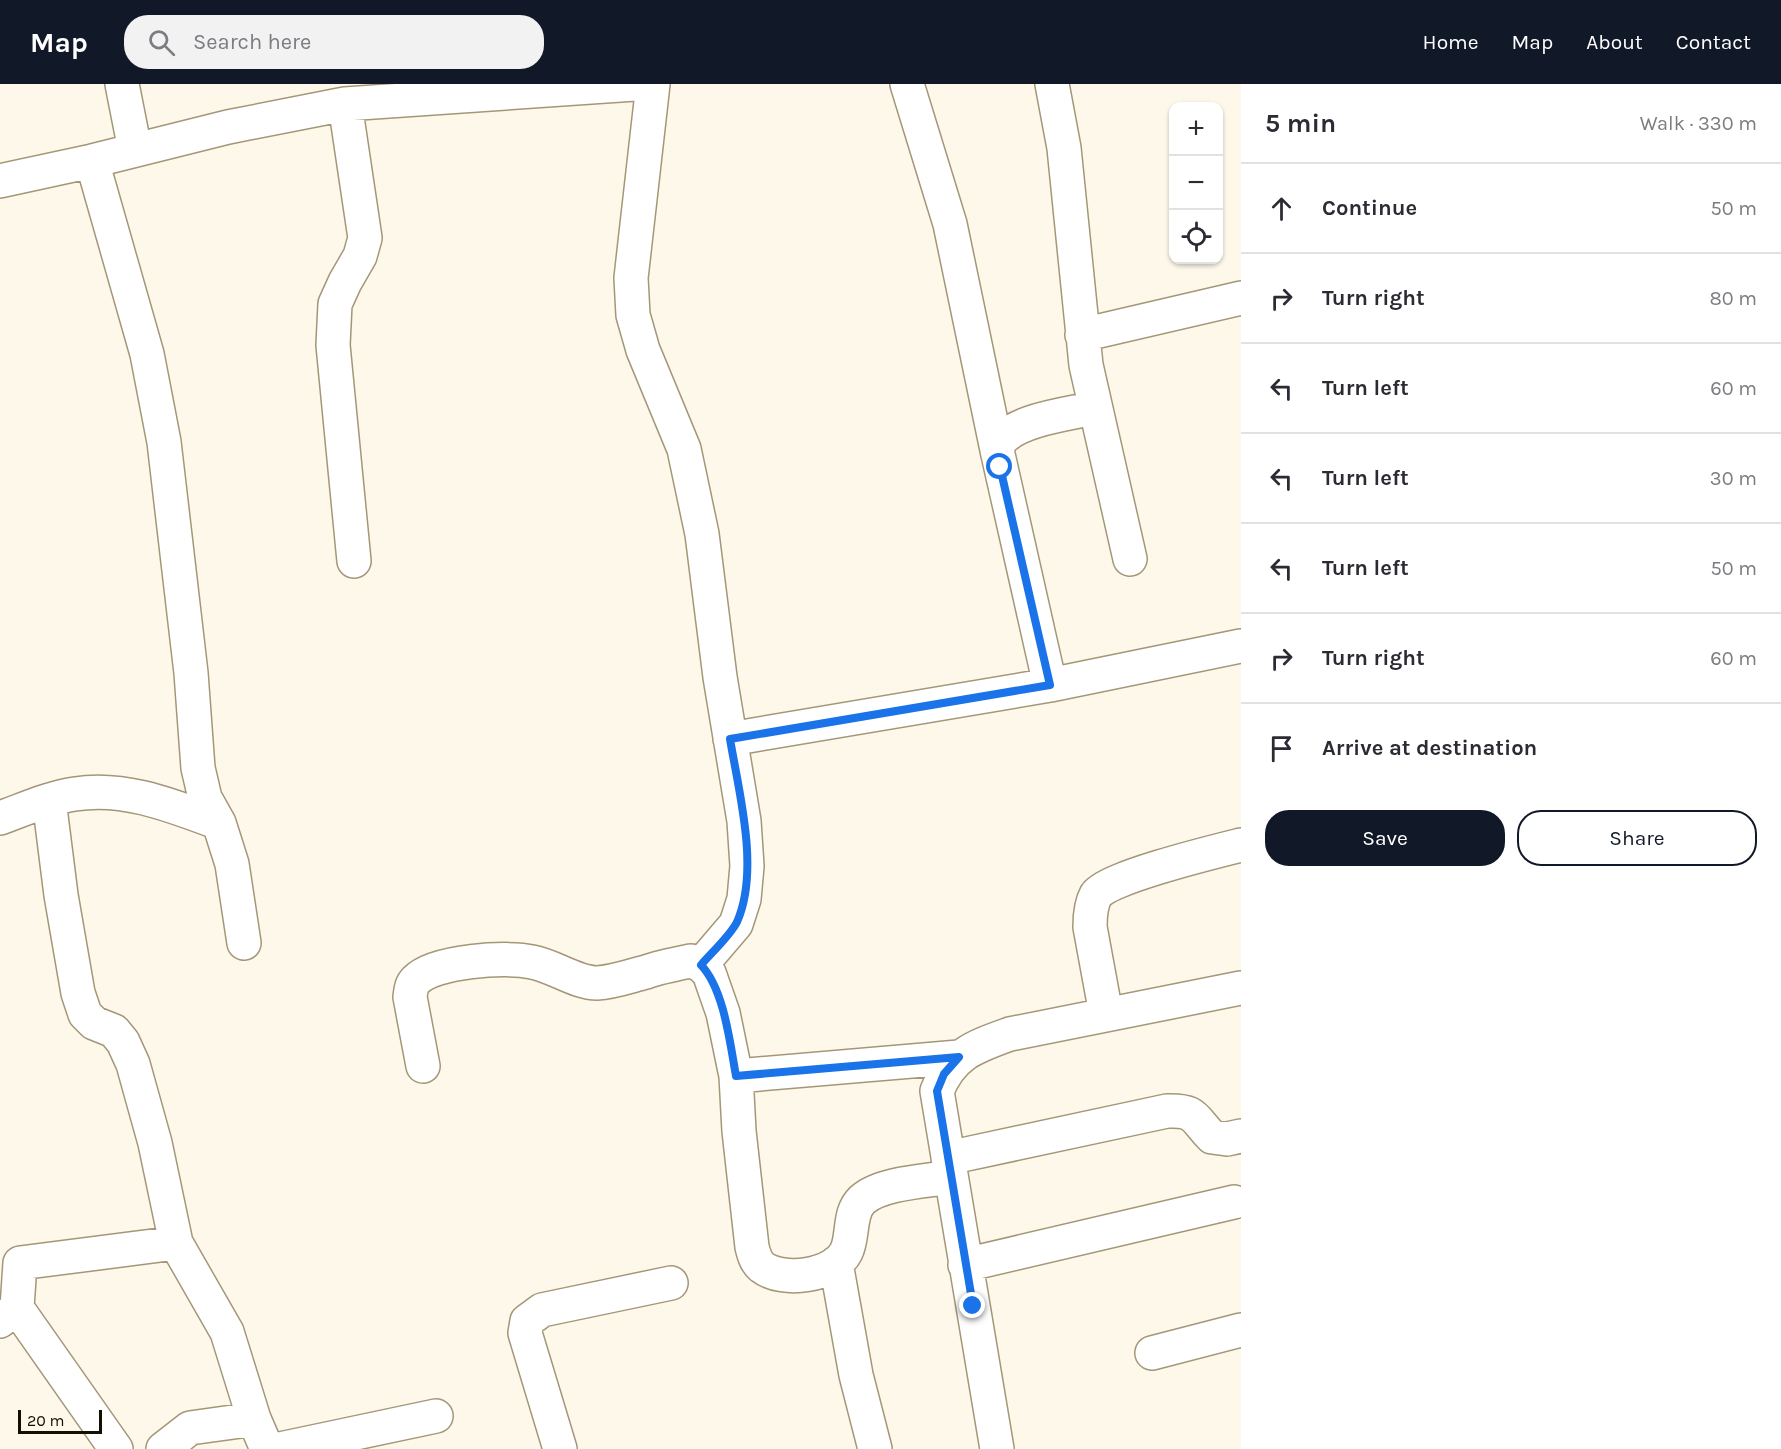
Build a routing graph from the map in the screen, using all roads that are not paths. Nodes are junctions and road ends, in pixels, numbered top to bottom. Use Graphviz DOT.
graph roads {
  1 [pos="122,84"];
  2 [pos="635,84"];
  3 [pos="653,84"];
  4 [pos="907,84"];
  5 [pos="1052,84"];
  6 [pos="345,104"];
  7 [pos="135,150"];
  8 [pos="92,161"];
  9 [pos="0,181"];
  10 [pos="1241,298"];
  11 [pos="1082,334"];
  12 [pos="1094,408"];
  13 [pos="997,450"];
  14 [pos="1130,559"];
  15 [pos="354,561"];
  16 [pos="1240,647"];
  17 [pos="1050,685"];
  18 [pos="730,739"];
  19 [pos="49,800"];
  20 [pos="0,818"];
  21 [pos="219,823"];
  22 [pos="1241,845"];
  23 [pos="244,943"];
  24 [pos="701,965"];
  25 [pos="1241,988"];
  26 [pos="1106,1014"];
  27 [pos="959,1057"];
  28 [pos="423,1066"];
  29 [pos="736,1076"];
  30 [pos="1241,1136"];
  31 [pos="949,1168"];
  32 [pos="1234,1202"];
  33 [pos="176,1243"];
  34 [pos="836,1263"];
  35 [pos="965,1265"];
  36 [pos="671,1283"];
  37 [pos="9,1314"];
  38 [pos="1241,1330"];
  39 [pos="1152,1353"];
  40 [pos="436,1416"];
  41 [pos="254,1419"];
  42 [pos="116,1449"];
  43 [pos="163,1449"];
  44 [pos="267,1449"];
  45 [pos="280,1449"];
  46 [pos="560,1449"];
  47 [pos="875,1449"];
  48 [pos="997,1449"];
  1 -- 7 [label="street"];
  2 -- 6 [label="street"];
  3 -- 18 [label="street"];
  4 -- 13 [label="street"];
  5 -- 11 [label="street"];
  6 -- 7 [label="street"];
  6 -- 15 [label="street"];
  7 -- 8 [label="street"];
  8 -- 9 [label="street"];
  8 -- 21 [label="street"];
  10 -- 11 [label="street"];
  11 -- 12 [label="street"];
  12 -- 13 [label="street"];
  12 -- 14 [label="street"];
  13 -- 17 [label="street"];
  16 -- 17 [label="street"];
  17 -- 18 [label="street"];
  18 -- 24 [label="street"];
  19 -- 20 [label="street"];
  19 -- 21 [label="street"];
  19 -- 33 [label="street"];
  21 -- 23 [label="street"];
  22 -- 26 [label="street"];
  24 -- 28 [label="street"];
  24 -- 29 [label="street"];
  25 -- 26 [label="street"];
  26 -- 27 [label="street"];
  27 -- 29 [label="street"];
  27 -- 31 [label="street"];
  29 -- 34 [label="street"];
  30 -- 31 [label="street"];
  31 -- 34 [label="street"];
  31 -- 35 [label="street"];
  32 -- 35 [label="street"];
  33 -- 37 [label="street"];
  33 -- 41 [label="street"];
  34 -- 47 [label="street"];
  35 -- 48 [label="street"];
  36 -- 46 [label="street"];
  37 -- 42 [label="street"];
  38 -- 39 [label="street"];
  40 -- 45 [label="street"];
  41 -- 43 [label="street"];
  41 -- 44 [label="street"];
}
